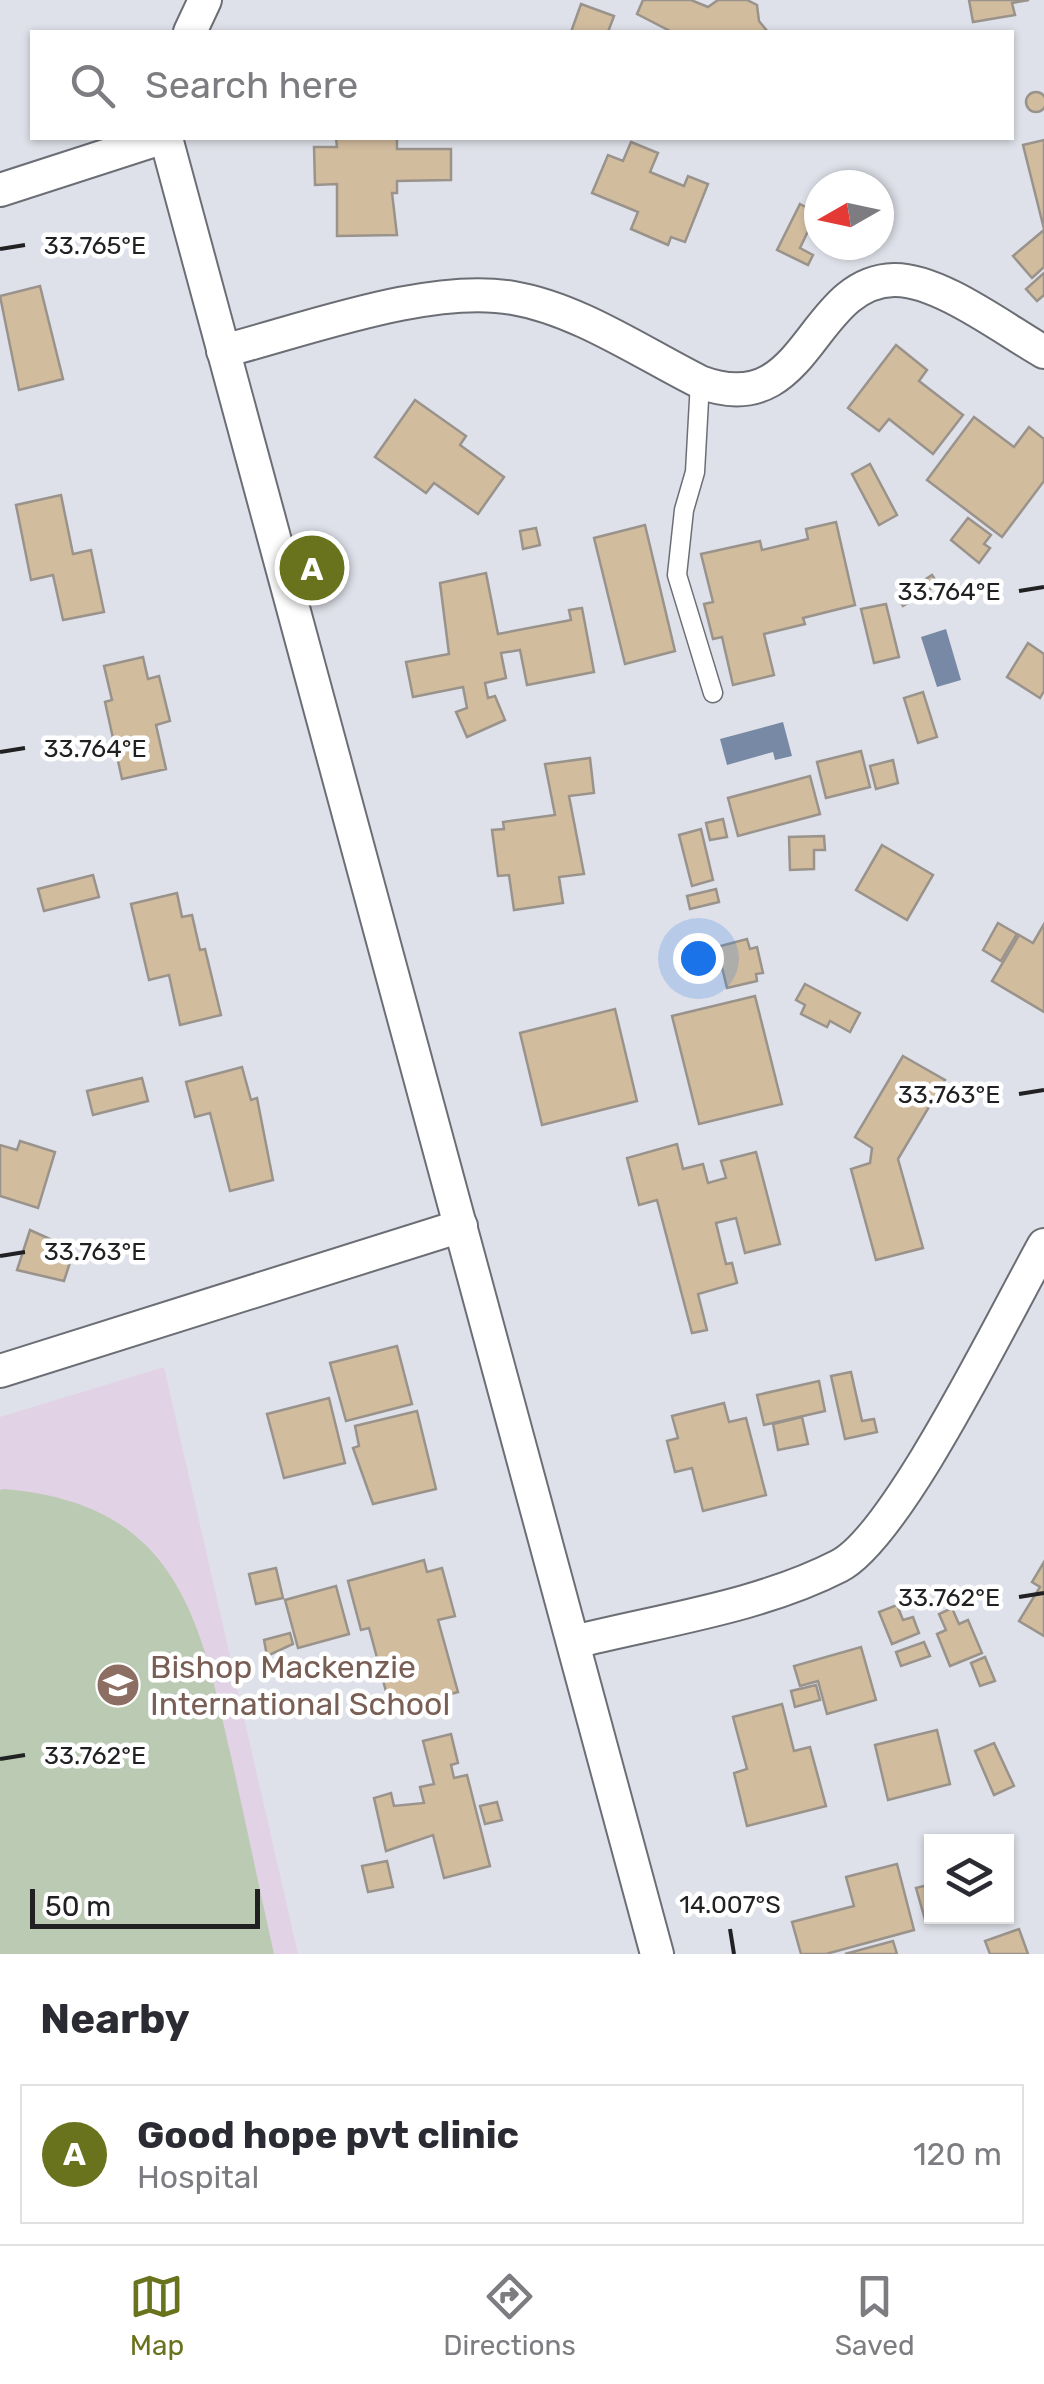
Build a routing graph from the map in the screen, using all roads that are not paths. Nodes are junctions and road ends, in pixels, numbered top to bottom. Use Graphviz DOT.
graph roads {
  1 [pos="205,0"];
  2 [pos="191,30"];
  3 [pos="158,140"];
  4 [pos="165,140"];
  5 [pos="0,190"];
  6 [pos="222,351"];
  7 [pos="1044,352"];
  8 [pos="700,382"];
  9 [pos="712,693"];
  10 [pos="461,1226"];
  11 [pos="1044,1245"];
  12 [pos="0,1370"];
  13 [pos="574,1642"];
  14 [pos="657,1954"];
  1 -- 2 [label="street"];
  3 -- 5 [label="street"];
  4 -- 6 [label="street"];
  6 -- 8 [label="street"];
  6 -- 10 [label="street"];
  7 -- 8 [label="street"];
  8 -- 9 [label="lane"];
  10 -- 12 [label="street"];
  10 -- 13 [label="street"];
  11 -- 13 [label="street"];
  13 -- 14 [label="street"];
}
